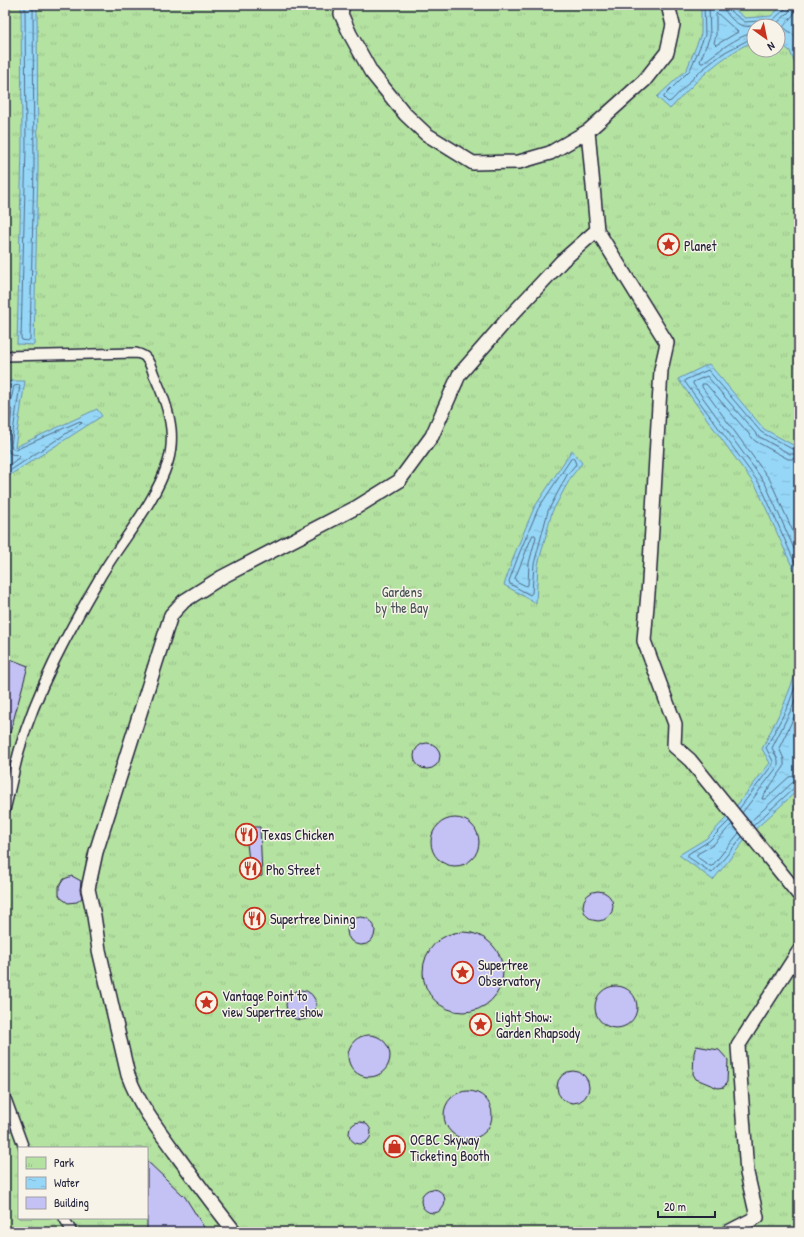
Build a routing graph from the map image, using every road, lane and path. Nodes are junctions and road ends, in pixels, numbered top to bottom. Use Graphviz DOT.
graph roads {
  1 [pos="342,5"];
  2 [pos="668,5"];
  3 [pos="588,130"];
  4 [pos="597,230"];
  5 [pos="5,356"];
  6 [pos="5,810"];
  7 [pos="799,895"];
  8 [pos="799,951"];
  9 [pos="5,1096"];
  10 [pos="24,1147"];
  11 [pos="65,1219"];
  12 [pos="72,1232"];
  13 [pos="235,1232"];
  14 [pos="728,1232"];
  1 -- 3 [label="street"];
  2 -- 3 [label="street"];
  3 -- 4 [label="street"];
  4 -- 7 [label="street"];
  4 -- 13 [label="street"];
  5 -- 6 [label="lane"];
  8 -- 14 [label="street"];
  9 -- 10 [label="lane"];
  11 -- 12 [label="lane"];
}
